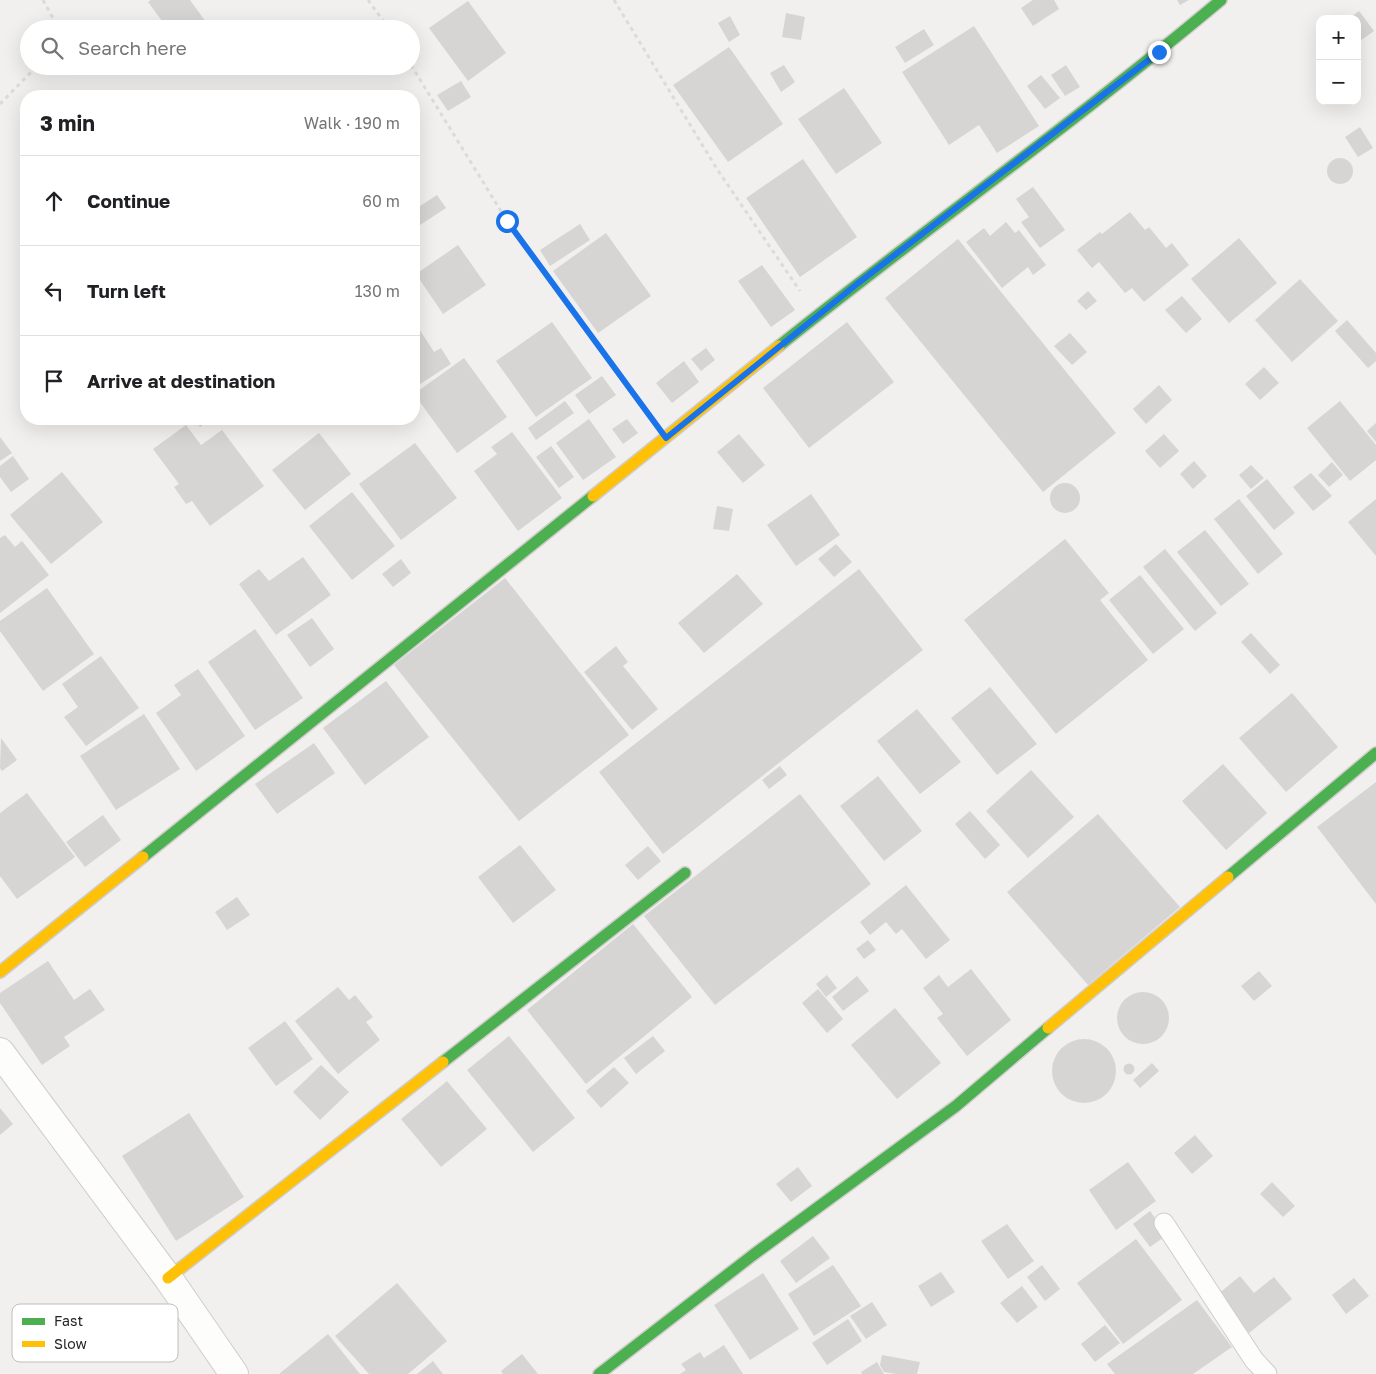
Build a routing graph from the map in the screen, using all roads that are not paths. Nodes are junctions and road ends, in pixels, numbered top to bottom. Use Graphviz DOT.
graph roads {
  1 [pos="1221,0"];
  2 [pos="1376,753"];
  3 [pos="685,873"];
  4 [pos="0,972"];
  5 [pos="0,1052"];
  6 [pos="1164,1223"];
  7 [pos="168,1278"];
  8 [pos="234,1374"];
  9 [pos="599,1374"];
  10 [pos="1267,1374"];
  1 -- 4 [label="street"];
  2 -- 9 [label="street"];
  3 -- 7 [label="street"];
  5 -- 7 [label="street"];
  6 -- 10 [label="lane"];
  7 -- 8 [label="street"];
}
